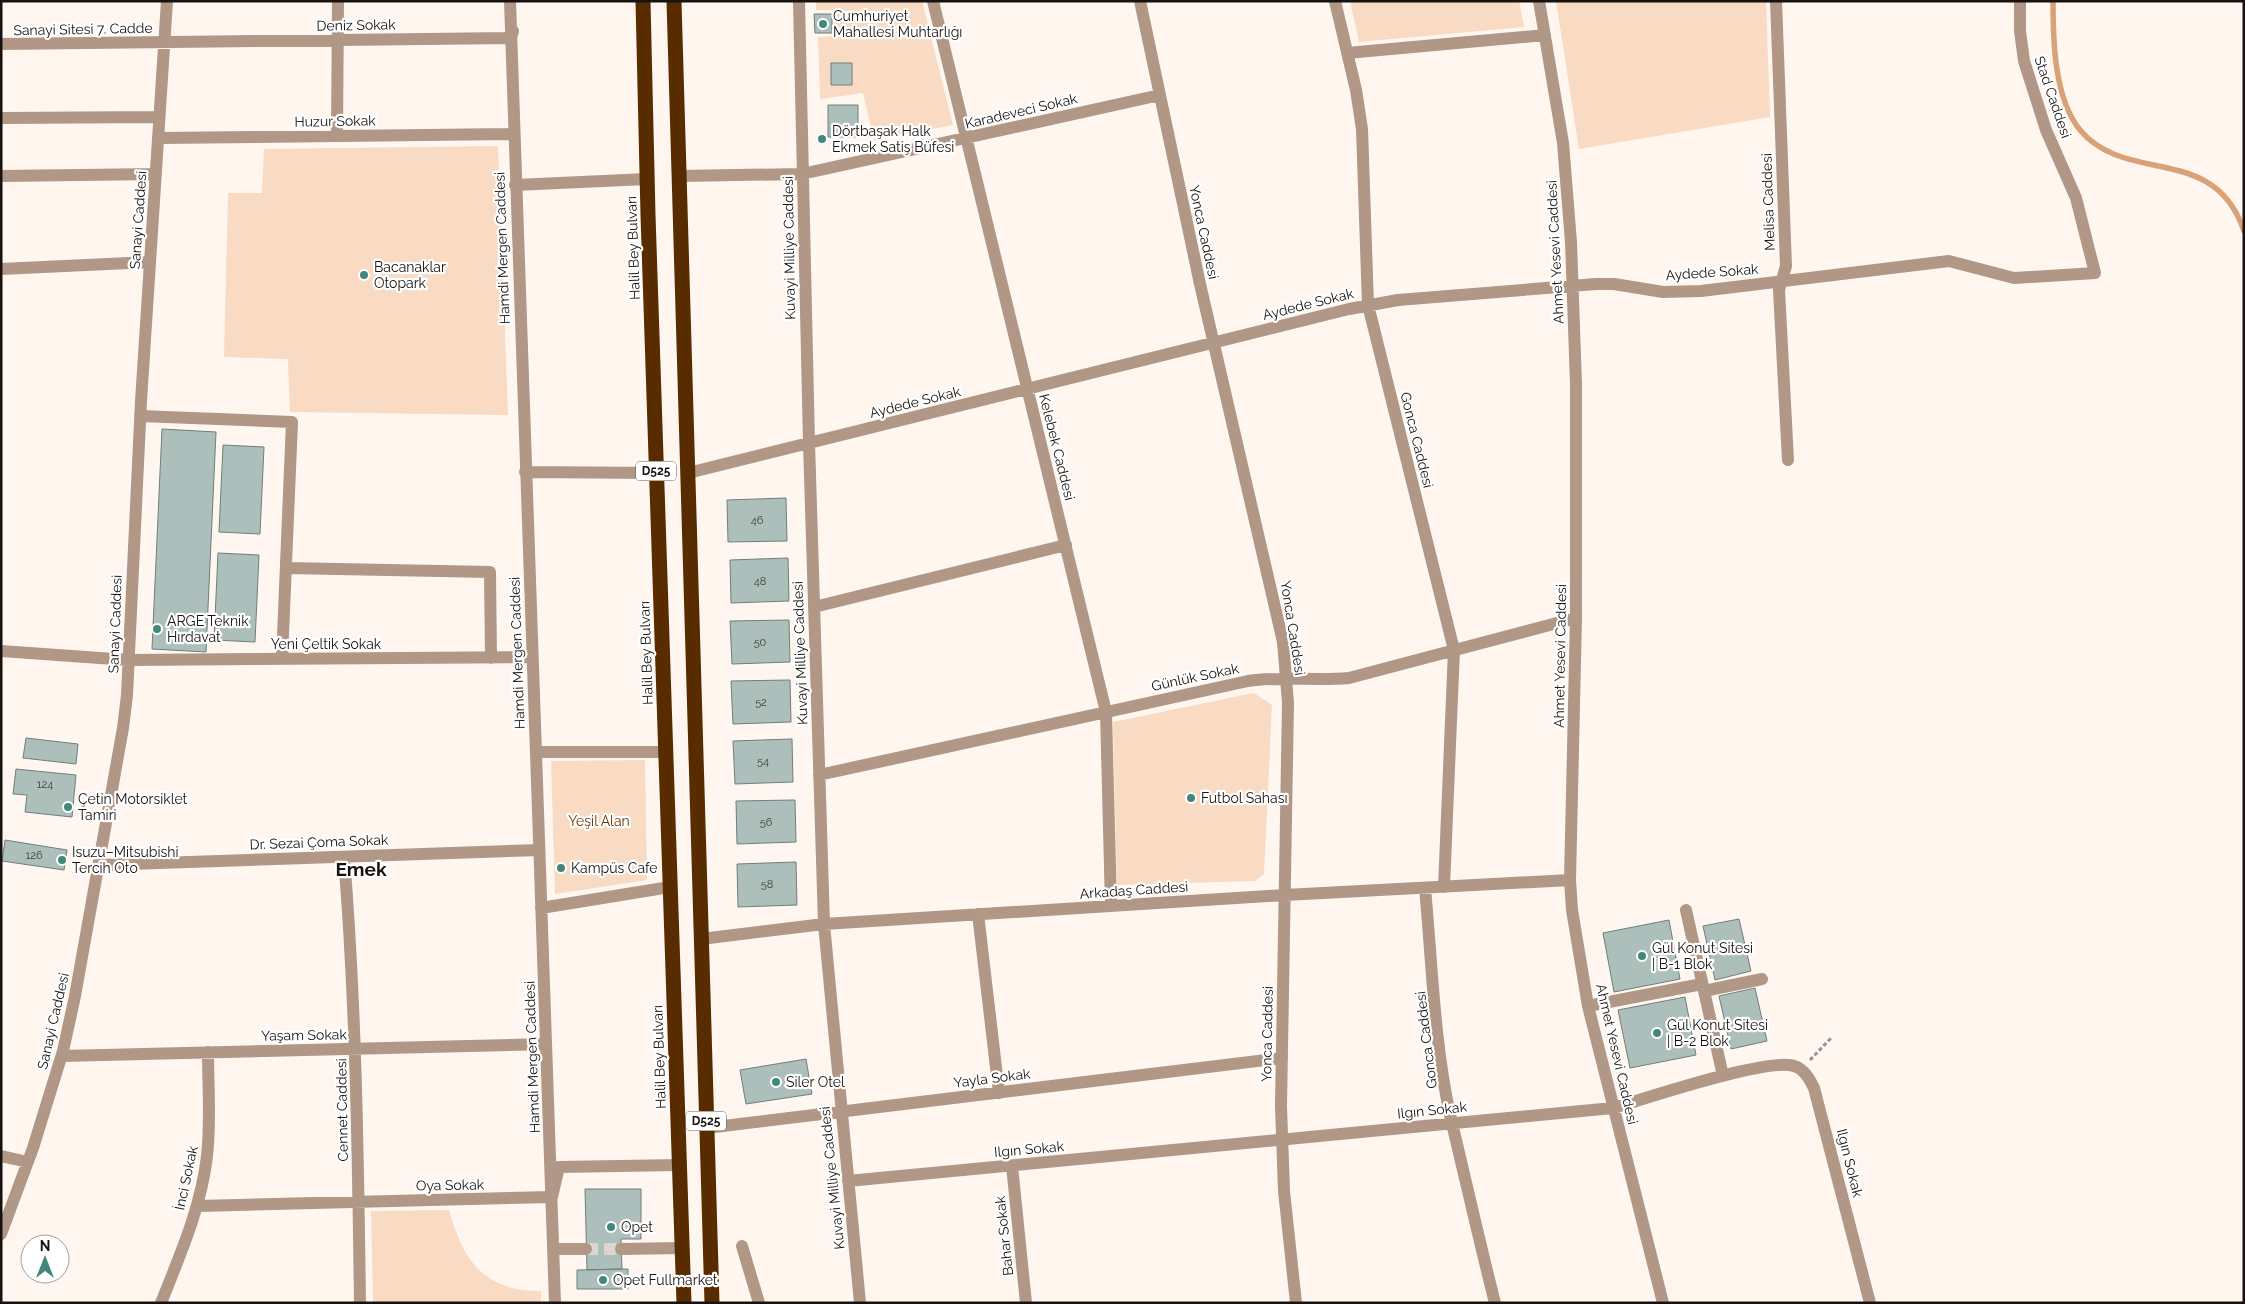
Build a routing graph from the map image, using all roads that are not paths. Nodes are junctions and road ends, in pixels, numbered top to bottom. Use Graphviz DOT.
graph roads {
  1 [pos="167,1"];
  2 [pos="338,1"];
  3 [pos="510,1"];
  4 [pos="518,1"];
  5 [pos="643,1"];
  6 [pos="674,1"];
  7 [pos="798,1"];
  8 [pos="934,1"];
  9 [pos="1140,1"];
  10 [pos="1335,1"];
  11 [pos="1539,1"];
  12 [pos="1776,1"];
  13 [pos="2020,1"];
  14 [pos="1545,35"];
  15 [pos="511,38"];
  16 [pos="338,40"];
  17 [pos="164,43"];
  18 [pos="1,44"];
  19 [pos="1347,53"];
  20 [pos="1160,94"];
  21 [pos="160,117"];
  22 [pos="1,118"];
  23 [pos="513,134"];
  24 [pos="337,136"];
  25 [pos="158,138"];
  26 [pos="967,139"];
  27 [pos="156,174"];
  28 [pos="802,174"];
  29 [pos="1,176"];
  30 [pos="680,176"];
  31 [pos="647,178"];
  32 [pos="515,184"];
  33 [pos="1949,261"];
  34 [pos="150,262"];
  35 [pos="1,269"];
  36 [pos="1781,281"];
  37 [pos="1572,285"];
  38 [pos="1368,305"];
  39 [pos="1214,343"];
  40 [pos="1028,389"];
  41 [pos="140,416"];
  42 [pos="809,443"];
  43 [pos="1788,460"];
  44 [pos="525,472"];
  45 [pos="688,473"];
  46 [pos="656,474"];
  47 [pos="1066,545"];
  48 [pos="286,568"];
  49 [pos="814,607"];
  50 [pos="1576,618"];
  51 [pos="1454,650"];
  52 [pos="1,651"];
  53 [pos="532,657"];
  54 [pos="491,658"];
  55 [pos="282,659"];
  56 [pos="128,660"];
  57 [pos="1287,677"];
  58 [pos="1106,712"];
  59 [pos="536,752"];
  60 [pos="665,752"];
  61 [pos="819,775"];
  62 [pos="540,850"];
  63 [pos="344,856"];
  64 [pos="99,865"];
  65 [pos="1570,880"];
  66 [pos="670,887"];
  67 [pos="1444,887"];
  68 [pos="1425,888"];
  69 [pos="1285,895"];
  70 [pos="1111,906"];
  71 [pos="542,908"];
  72 [pos="1686,910"];
  73 [pos="978,914"];
  74 [pos="824,924"];
  75 [pos="701,939"];
  76 [pos="1762,979"];
  77 [pos="1703,987"];
  78 [pos="1588,1006"];
  79 [pos="546,1044"];
  80 [pos="356,1049"];
  81 [pos="208,1052"];
  82 [pos="62,1056"];
  83 [pos="1282,1058"];
  84 [pos="1723,1076"];
  85 [pos="999,1093"];
  86 [pos="1613,1108"];
  87 [pos="841,1112"];
  88 [pos="1454,1123"];
  89 [pos="707,1128"];
  90 [pos="1282,1140"];
  91 [pos="1,1156"];
  92 [pos="28,1162"];
  93 [pos="679,1165"];
  94 [pos="1012,1166"];
  95 [pos="848,1181"];
  96 [pos="552,1197"];
  97 [pos="359,1202"];
  98 [pos="198,1206"];
  99 [pos="1,1234"];
  100 [pos="742,1246"];
  101 [pos="682,1248"];
  102 [pos="554,1249"];
  103 [pos="586,1249"];
  104 [pos="621,1249"];
  105 [pos="161,1303"];
  106 [pos="360,1303"];
  107 [pos="555,1303"];
  108 [pos="684,1303"];
  109 [pos="712,1303"];
  110 [pos="759,1303"];
  111 [pos="860,1303"];
  112 [pos="1026,1303"];
  113 [pos="1296,1303"];
  114 [pos="1495,1303"];
  115 [pos="1663,1303"];
  116 [pos="1870,1303"];
  1 -- 17 [label="street, Sanayi Caddesi"];
  2 -- 16 [label="street"];
  3 -- 15 [label="street, Hamdi Mergen Caddesi"];
  4 -- 15 [label="street"];
  5 -- 31 [label="highway, Halil Bey Bulvarı / D525"];
  6 -- 30 [label="highway, D525"];
  7 -- 28 [label="street, Kuvayi Milliye Caddesi"];
  8 -- 26 [label="street, Kelebek Caddesi"];
  9 -- 20 [label="street, Yonca Caddesi"];
  10 -- 19 [label="street, Gonca Caddesi"];
  11 -- 14 [label="street, Ahmet Yesevi Caddesi"];
  12 -- 36 [label="street, Melisa Caddesi"];
  13 -- 33 [label="street, Stad Caddesi"];
  14 -- 19 [label="street"];
  14 -- 37 [label="street, Ahmet Yesevi Caddesi"];
  15 -- 16 [label="street, Deniz Sokak"];
  15 -- 23 [label="street, Hamdi Mergen Caddesi"];
  16 -- 17 [label="street, Deniz Sokak"];
  16 -- 24 [label="street"];
  17 -- 18 [label="street, Sanayi Sitesi 7. Cadde"];
  17 -- 21 [label="street, Sanayi Caddesi"];
  19 -- 38 [label="street, Gonca Caddesi"];
  20 -- 26 [label="street, Karadeveci Sokak"];
  20 -- 39 [label="street, Yonca Caddesi"];
  21 -- 22 [label="street"];
  21 -- 25 [label="street, Sanayi Caddesi"];
  23 -- 24 [label="street, Huzur Sokak"];
  23 -- 32 [label="street, Hamdi Mergen Caddesi"];
  24 -- 25 [label="street, Huzur Sokak"];
  25 -- 27 [label="street, Sanayi Caddesi"];
  26 -- 28 [label="street, Karadeveci Sokak"];
  26 -- 40 [label="street, Kelebek Caddesi"];
  27 -- 29 [label="street"];
  27 -- 34 [label="street, Sanayi Caddesi"];
  28 -- 30 [label="street, Karadeveci Sokak"];
  28 -- 42 [label="street, Kuvayi Milliye Caddesi"];
  30 -- 45 [label="highway, D525"];
  31 -- 32 [label="street"];
  31 -- 46 [label="highway, Halil Bey Bulvarı / D525"];
  32 -- 44 [label="street, Hamdi Mergen Caddesi"];
  33 -- 36 [label="street, Aydede Sokak"];
  34 -- 35 [label="street"];
  34 -- 41 [label="street, Sanayi Caddesi"];
  36 -- 37 [label="street, Aydede Sokak"];
  36 -- 43 [label="street, Melisa Caddesi"];
  37 -- 38 [label="street, Aydede Sokak"];
  37 -- 50 [label="street, Ahmet Yesevi Caddesi"];
  38 -- 39 [label="street, Aydede Sokak"];
  38 -- 51 [label="street, Gonca Caddesi"];
  39 -- 40 [label="street, Aydede Sokak"];
  39 -- 57 [label="street, Yonca Caddesi"];
  40 -- 42 [label="street, Aydede Sokak"];
  40 -- 47 [label="street, Kelebek Caddesi"];
  41 -- 48 [label="street"];
  41 -- 56 [label="street, Sanayi Caddesi"];
  42 -- 45 [label="street, Aydede Sokak"];
  42 -- 49 [label="street, Kuvayi Milliye Caddesi"];
  44 -- 46 [label="street"];
  44 -- 53 [label="street, Hamdi Mergen Caddesi"];
  45 -- 75 [label="highway, D525"];
  46 -- 60 [label="highway, Halil Bey Bulvarı / D525"];
  47 -- 49 [label="street"];
  47 -- 58 [label="street, Kelebek Caddesi"];
  48 -- 54 [label="street"];
  48 -- 55 [label="street"];
  49 -- 61 [label="street, Kuvayi Milliye Caddesi"];
  50 -- 51 [label="street, Günlük Sokak"];
  50 -- 65 [label="street, Ahmet Yesevi Caddesi"];
  51 -- 57 [label="street, Günlük Sokak"];
  51 -- 67 [label="street, Gonca Caddesi"];
  52 -- 56 [label="street, Yeni Çeltik Sokak"];
  53 -- 54 [label="street, Yeni Çeltik Sokak"];
  53 -- 59 [label="street, Hamdi Mergen Caddesi"];
  54 -- 55 [label="street, Yeni Çeltik Sokak"];
  55 -- 56 [label="street, Yeni Çeltik Sokak"];
  56 -- 64 [label="street, Sanayi Caddesi"];
  57 -- 58 [label="street, Günlük Sokak"];
  57 -- 69 [label="street, Yonca Caddesi"];
  58 -- 61 [label="street, Günlük Sokak"];
  58 -- 70 [label="street, Kelebek Caddesi"];
  59 -- 60 [label="street"];
  59 -- 62 [label="street, Hamdi Mergen Caddesi"];
  60 -- 66 [label="highway, Halil Bey Bulvarı / D525"];
  61 -- 74 [label="street, Kuvayi Milliye Caddesi"];
  62 -- 63 [label="street, Dr. Sezai Çoma Sokak"];
  62 -- 71 [label="street, Hamdi Mergen Caddesi"];
  63 -- 64 [label="street, Dr. Sezai Çoma Sokak"];
  63 -- 80 [label="street, Cennet Caddesi"];
  64 -- 82 [label="street, Sanayi Caddesi"];
  65 -- 67 [label="street, Arkadaş Caddesi"];
  65 -- 78 [label="street, Ahmet Yesevi Caddesi"];
  66 -- 71 [label="street"];
  66 -- 93 [label="highway, Halil Bey Bulvarı / D525"];
  67 -- 68 [label="street, Arkadaş Caddesi"];
  68 -- 69 [label="street, Arkadaş Caddesi"];
  68 -- 88 [label="street, Gonca Caddesi"];
  69 -- 70 [label="street, Arkadaş Caddesi"];
  69 -- 83 [label="street, Yonca Caddesi"];
  70 -- 73 [label="street, Arkadaş Caddesi"];
  71 -- 79 [label="street, Hamdi Mergen Caddesi"];
  72 -- 77 [label="street"];
  73 -- 74 [label="street, Arkadaş Caddesi"];
  73 -- 85 [label="street"];
  74 -- 75 [label="street, Arkadaş Caddesi"];
  74 -- 87 [label="street, Kuvayi Milliye Caddesi"];
  75 -- 89 [label="highway, D525"];
  76 -- 77 [label="street"];
  77 -- 78 [label="street"];
  77 -- 84 [label="street"];
  78 -- 86 [label="street, Ahmet Yesevi Caddesi"];
  79 -- 80 [label="street, Yaşam Sokak"];
  79 -- 96 [label="street, Hamdi Mergen Caddesi"];
  80 -- 81 [label="street, Yaşam Sokak"];
  80 -- 97 [label="street, Cennet Caddesi"];
  81 -- 82 [label="street, Yaşam Sokak"];
  81 -- 98 [label="street, İnci Sokak"];
  82 -- 92 [label="street, Sanayi Caddesi"];
  83 -- 85 [label="street, Yayla Sokak"];
  83 -- 90 [label="street, Yonca Caddesi"];
  84 -- 86 [label="street, Ilgın Sokak"];
  84 -- 116 [label="street, Ilgın Sokak"];
  85 -- 87 [label="street, Yayla Sokak"];
  86 -- 88 [label="street, Ilgın Sokak"];
  86 -- 115 [label="street, Ahmet Yesevi Caddesi"];
  87 -- 89 [label="street, Yayla Sokak"];
  87 -- 95 [label="street, Kuvayi Milliye Caddesi"];
  88 -- 90 [label="street, Ilgın Sokak"];
  88 -- 114 [label="street, Gonca Caddesi"];
  89 -- 109 [label="highway, D525"];
  90 -- 94 [label="street, Ilgın Sokak"];
  90 -- 113 [label="street, Yonca Caddesi"];
  91 -- 92 [label="street"];
  92 -- 99 [label="street, Sanayi Caddesi"];
  93 -- 96 [label="street"];
  93 -- 101 [label="highway, Halil Bey Bulvarı / D525"];
  94 -- 95 [label="street, Ilgın Sokak"];
  94 -- 112 [label="street, Bahar Sokak"];
  95 -- 111 [label="street, Kuvayi Milliye Caddesi"];
  96 -- 97 [label="street, Oya Sokak"];
  96 -- 102 [label="street, Hamdi Mergen Caddesi"];
  97 -- 98 [label="street, Oya Sokak"];
  97 -- 106 [label="street, Cennet Caddesi"];
  98 -- 105 [label="street, İnci Sokak"];
  100 -- 110 [label="street"];
  101 -- 104 [label="street"];
  101 -- 108 [label="highway, Halil Bey Bulvarı / D525"];
  102 -- 103 [label="street"];
  102 -- 107 [label="street, Hamdi Mergen Caddesi"];
}
